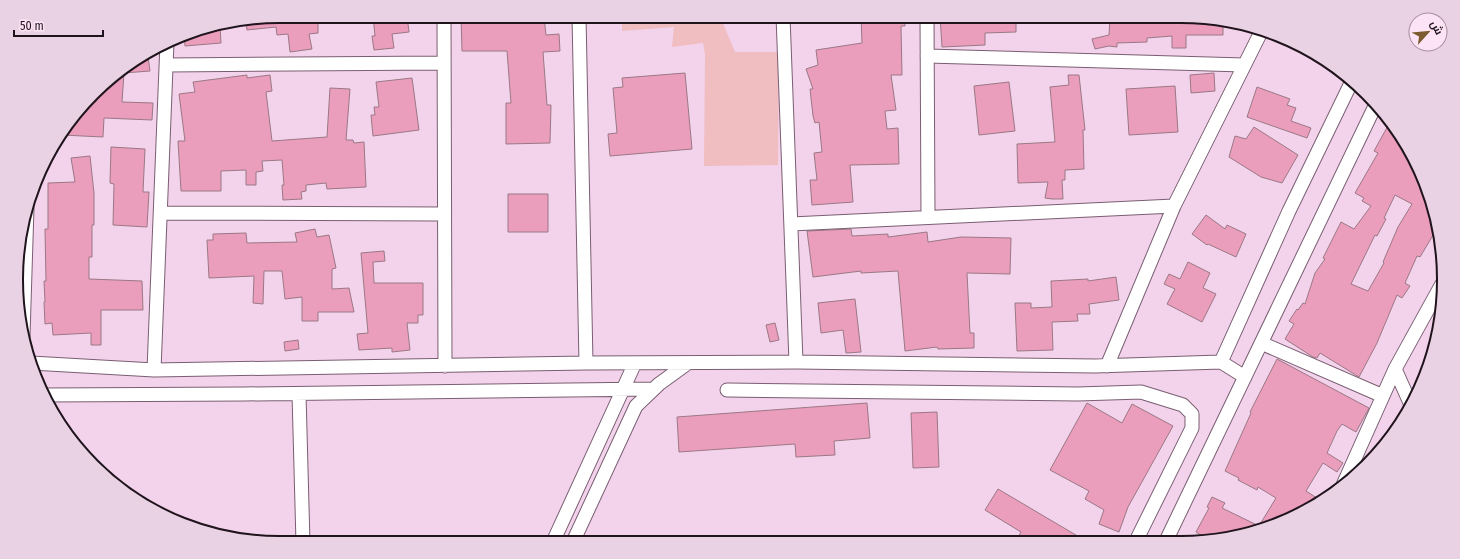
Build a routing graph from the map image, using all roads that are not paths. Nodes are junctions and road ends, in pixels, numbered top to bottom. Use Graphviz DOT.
graph roads {
  1 [pos="444,23"];
  2 [pos="579,23"];
  3 [pos="783,23"];
  4 [pos="927,23"];
  5 [pos="1259,36"];
  6 [pos="168,48"];
  7 [pos="928,56"];
  8 [pos="444,62"];
  9 [pos="167,65"];
  10 [pos="1244,65"];
  11 [pos="1349,86"];
  12 [pos="1373,110"];
  13 [pos="1174,206"];
  14 [pos="161,213"];
  15 [pos="444,214"];
  16 [pos="928,217"];
  17 [pos="791,224"];
  18 [pos="26,242"];
  19 [pos="24,292"];
  20 [pos="1436,295"];
  21 [pos="1261,343"];
  22 [pos="796,362"];
  23 [pos="1221,362"];
  24 [pos="38,363"];
  25 [pos="586,363"];
  26 [pos="635,363"];
  27 [pos="688,363"];
  28 [pos="445,366"];
  29 [pos="1107,366"];
  30 [pos="1395,369"];
  31 [pos="154,370"];
  32 [pos="1245,377"];
  33 [pos="654,389"];
  34 [pos="623,390"];
  35 [pos="727,390"];
  36 [pos="299,394"];
  37 [pos="50,395"];
  38 [pos="1382,396"];
  39 [pos="1408,398"];
  40 [pos="1351,472"];
  41 [pos="303,536"];
  42 [pos="555,536"];
  43 [pos="576,536"];
  44 [pos="1138,536"];
  45 [pos="1168,536"];
  1 -- 8 [label="street"];
  2 -- 25 [label="street"];
  3 -- 17 [label="street"];
  4 -- 7 [label="street"];
  5 -- 10 [label="street"];
  6 -- 9 [label="street"];
  7 -- 10 [label="street"];
  7 -- 16 [label="street"];
  8 -- 9 [label="street"];
  8 -- 15 [label="street"];
  9 -- 14 [label="street"];
  10 -- 13 [label="street"];
  11 -- 23 [label="street"];
  12 -- 21 [label="street"];
  13 -- 16 [label="street"];
  13 -- 29 [label="street"];
  14 -- 15 [label="street"];
  14 -- 31 [label="street"];
  15 -- 28 [label="street"];
  16 -- 17 [label="street"];
  17 -- 22 [label="street"];
  18 -- 19 [label="street"];
  20 -- 30 [label="street"];
  21 -- 32 [label="street"];
  21 -- 38 [label="street"];
  22 -- 27 [label="street"];
  22 -- 29 [label="street"];
  23 -- 29 [label="street"];
  23 -- 32 [label="street"];
  24 -- 31 [label="street"];
  25 -- 26 [label="street"];
  25 -- 28 [label="street"];
  26 -- 27 [label="street"];
  26 -- 34 [label="street"];
  27 -- 33 [label="street"];
  28 -- 31 [label="street"];
  30 -- 38 [label="street"];
  30 -- 39 [label="street"];
  32 -- 45 [label="street"];
  33 -- 34 [label="street"];
  33 -- 43 [label="street"];
  34 -- 36 [label="street"];
  34 -- 42 [label="street"];
  35 -- 44 [label="street"];
  36 -- 37 [label="street"];
  36 -- 41 [label="street"];
  38 -- 40 [label="street"];
}
